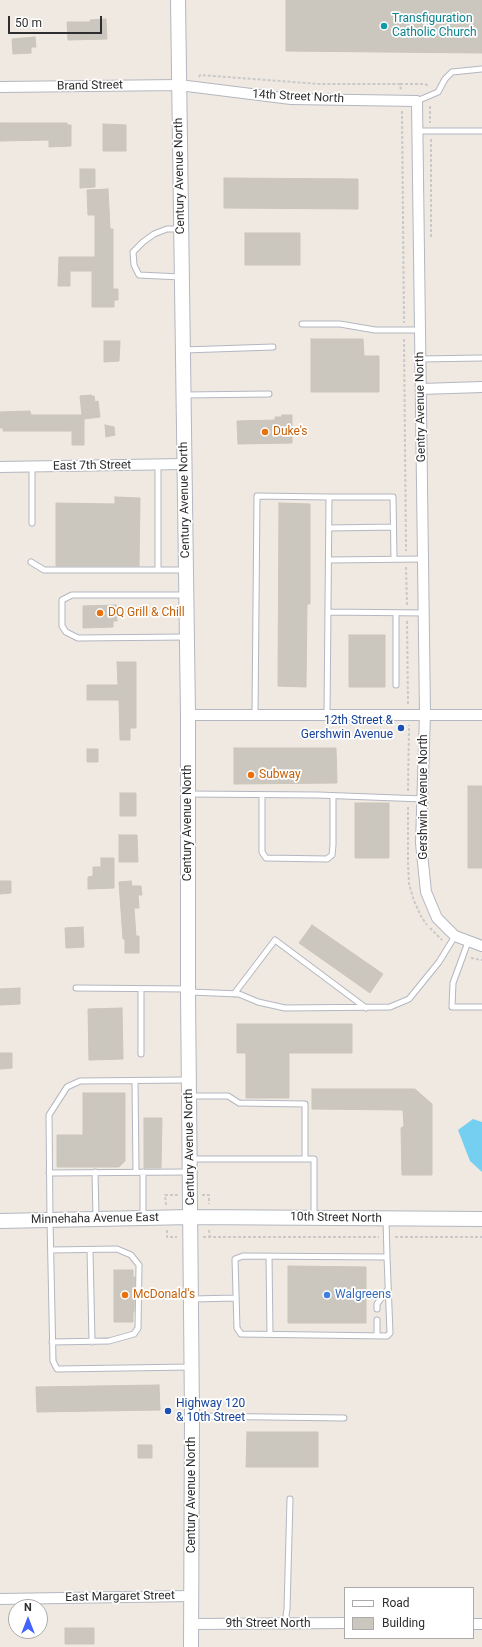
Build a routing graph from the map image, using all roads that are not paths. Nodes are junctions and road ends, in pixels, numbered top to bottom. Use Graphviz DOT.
graph roads {
  1 [pos="178,0"];
  2 [pos="482,69"];
  3 [pos="179,85"];
  4 [pos="0,87"];
  5 [pos="417,101"];
  6 [pos="482,131"];
  7 [pos="418,132"];
  8 [pos="181,229"];
  9 [pos="182,277"];
  10 [pos="302,324"];
  11 [pos="420,330"];
  12 [pos="273,348"];
  13 [pos="183,350"];
  14 [pos="482,358"];
  15 [pos="420,359"];
  16 [pos="482,387"];
  17 [pos="421,388"];
  18 [pos="269,394"];
  19 [pos="183,395"];
  20 [pos="184,464"];
  21 [pos="158,465"];
  22 [pos="32,466"];
  23 [pos="0,467"];
  24 [pos="330,497"];
  25 [pos="32,524"];
  26 [pos="393,527"];
  27 [pos="329,528"];
  28 [pos="394,559"];
  29 [pos="423,559"];
  30 [pos="329,560"];
  31 [pos="31,562"];
  32 [pos="158,570"];
  33 [pos="186,570"];
  34 [pos="186,595"];
  35 [pos="328,612"];
  36 [pos="396,613"];
  37 [pos="424,613"];
  38 [pos="187,637"];
  39 [pos="396,684"];
  40 [pos="254,714"];
  41 [pos="327,714"];
  42 [pos="425,714"];
  43 [pos="188,715"];
  44 [pos="482,715"];
  45 [pos="187,794"];
  46 [pos="262,795"];
  47 [pos="333,796"];
  48 [pos="422,799"];
  49 [pos="455,936"];
  50 [pos="468,942"];
  51 [pos="482,946"];
  52 [pos="76,988"];
  53 [pos="141,989"];
  54 [pos="188,990"];
  55 [pos="234,994"];
  56 [pos="482,1007"];
  57 [pos="366,1008"];
  58 [pos="141,1054"];
  59 [pos="189,1080"];
  60 [pos="135,1081"];
  61 [pos="189,1096"];
  62 [pos="305,1159"];
  63 [pos="190,1165"];
  64 [pos="95,1172"];
  65 [pos="136,1172"];
  66 [pos="143,1172"];
  67 [pos="49,1173"];
  68 [pos="191,1216"];
  69 [pos="314,1217"];
  70 [pos="143,1218"];
  71 [pos="386,1218"];
  72 [pos="96,1219"];
  73 [pos="482,1219"];
  74 [pos="50,1220"];
  75 [pos="0,1221"];
  76 [pos="51,1250"];
  77 [pos="90,1250"];
  78 [pos="270,1256"];
  79 [pos="387,1256"];
  80 [pos="388,1289"];
  81 [pos="235,1298"];
  82 [pos="192,1299"];
  83 [pos="377,1309"];
  84 [pos="377,1320"];
  85 [pos="270,1334"];
  86 [pos="376,1336"];
  87 [pos="52,1342"];
  88 [pos="92,1342"];
  89 [pos="192,1367"];
  90 [pos="192,1416"];
  91 [pos="344,1418"];
  92 [pos="290,1499"];
  93 [pos="191,1596"];
  94 [pos="0,1599"];
  95 [pos="284,1623"];
  96 [pos="344,1623"];
  97 [pos="191,1624"];
  98 [pos="191,1647"];
  1 -- 3 [label="main road, Century Avenue North"];
  2 -- 5 [label="lane"];
  3 -- 4 [label="street, Brand Street"];
  3 -- 5 [label="street, 14th Street North"];
  3 -- 8 [label="main road, Century Avenue North"];
  5 -- 7 [label="street, Gentry Avenue North"];
  6 -- 7 [label="lane"];
  7 -- 11 [label="street, Gentry Avenue North"];
  8 -- 9 [label="main road, Century Avenue North"];
  8 -- 9 [label="lane"];
  9 -- 13 [label="main road, Century Avenue North"];
  10 -- 11 [label="lane"];
  11 -- 15 [label="street, Gentry Avenue North"];
  12 -- 13 [label="lane"];
  13 -- 19 [label="main road, Century Avenue North"];
  14 -- 15 [label="lane"];
  15 -- 17 [label="street, Gentry Avenue North"];
  16 -- 17 [label="street"];
  17 -- 29 [label="street, Gentry Avenue North"];
  18 -- 19 [label="lane"];
  19 -- 20 [label="main road, Century Avenue North"];
  20 -- 21 [label="street, East 7th Street"];
  20 -- 33 [label="main road, Century Avenue North"];
  21 -- 22 [label="street, East 7th Street"];
  21 -- 32 [label="lane"];
  22 -- 23 [label="street, East 7th Street"];
  22 -- 25 [label="lane"];
  24 -- 26 [label="lane"];
  24 -- 27 [label="lane"];
  24 -- 40 [label="lane"];
  26 -- 27 [label="lane"];
  26 -- 28 [label="lane"];
  27 -- 30 [label="lane"];
  28 -- 29 [label="lane"];
  28 -- 30 [label="lane"];
  29 -- 37 [label="street, Gentry Avenue North"];
  30 -- 35 [label="lane"];
  31 -- 32 [label="lane"];
  32 -- 33 [label="lane"];
  33 -- 34 [label="main road, Century Avenue North"];
  34 -- 38 [label="main road, Century Avenue North"];
  34 -- 38 [label="lane"];
  35 -- 36 [label="lane"];
  35 -- 41 [label="lane"];
  36 -- 37 [label="lane"];
  36 -- 39 [label="lane"];
  37 -- 42 [label="street, Gentry Avenue North"];
  38 -- 43 [label="main road, Century Avenue North"];
  40 -- 41 [label="street"];
  40 -- 43 [label="street"];
  41 -- 42 [label="street"];
  42 -- 44 [label="street"];
  42 -- 48 [label="street, Gershwin Avenue North"];
  43 -- 45 [label="main road, Century Avenue North"];
  45 -- 46 [label="lane"];
  45 -- 54 [label="main road, Century Avenue North"];
  46 -- 47 [label="lane"];
  46 -- 47 [label="lane"];
  47 -- 48 [label="lane"];
  48 -- 49 [label="street, Gershwin Avenue North"];
  49 -- 50 [label="street, Gershwin Avenue North"];
  49 -- 57 [label="lane"];
  50 -- 51 [label="street, Gershwin Avenue North"];
  50 -- 56 [label="lane"];
  52 -- 53 [label="lane"];
  53 -- 54 [label="lane"];
  53 -- 58 [label="lane"];
  54 -- 55 [label="lane"];
  54 -- 59 [label="main road, Century Avenue North"];
  55 -- 57 [label="lane"];
  55 -- 57 [label="lane"];
  59 -- 60 [label="lane"];
  59 -- 61 [label="main road, Century Avenue North"];
  60 -- 65 [label="lane"];
  60 -- 67 [label="lane"];
  61 -- 62 [label="lane"];
  61 -- 63 [label="main road, Century Avenue North"];
  62 -- 63 [label="lane"];
  62 -- 69 [label="lane"];
  63 -- 66 [label="lane"];
  63 -- 68 [label="main road, Century Avenue North"];
  64 -- 65 [label="lane"];
  64 -- 67 [label="lane"];
  64 -- 72 [label="lane"];
  65 -- 66 [label="lane"];
  66 -- 70 [label="lane"];
  67 -- 74 [label="lane"];
  68 -- 69 [label="main road, 10th Street North"];
  68 -- 70 [label="main road, Minnehaha Avenue East"];
  68 -- 82 [label="main road, Century Avenue North"];
  69 -- 71 [label="main road, 10th Street North"];
  70 -- 72 [label="main road, Minnehaha Avenue East"];
  71 -- 73 [label="main road, 10th Street North"];
  71 -- 79 [label="lane"];
  72 -- 74 [label="main road, Minnehaha Avenue East"];
  74 -- 75 [label="main road, Minnehaha Avenue East"];
  74 -- 76 [label="lane"];
  76 -- 77 [label="lane"];
  76 -- 87 [label="lane"];
  77 -- 88 [label="lane"];
  77 -- 88 [label="lane"];
  78 -- 79 [label="lane"];
  78 -- 81 [label="lane"];
  78 -- 85 [label="lane"];
  79 -- 80 [label="lane"];
  80 -- 83 [label="lane"];
  80 -- 86 [label="lane"];
  81 -- 82 [label="lane"];
  81 -- 85 [label="lane"];
  82 -- 89 [label="main road, Century Avenue North"];
  84 -- 86 [label="lane"];
  85 -- 86 [label="lane"];
  87 -- 88 [label="lane"];
  87 -- 89 [label="lane"];
  89 -- 90 [label="main road, Century Avenue North"];
  90 -- 91 [label="lane"];
  90 -- 93 [label="main road, Century Avenue North"];
  92 -- 95 [label="lane"];
  93 -- 94 [label="street, East Margaret Street"];
  93 -- 97 [label="main road, Century Avenue North"];
  95 -- 96 [label="street, 9th Street North"];
  95 -- 97 [label="street, 9th Street North"];
  97 -- 98 [label="main road, Century Avenue North"];
}
